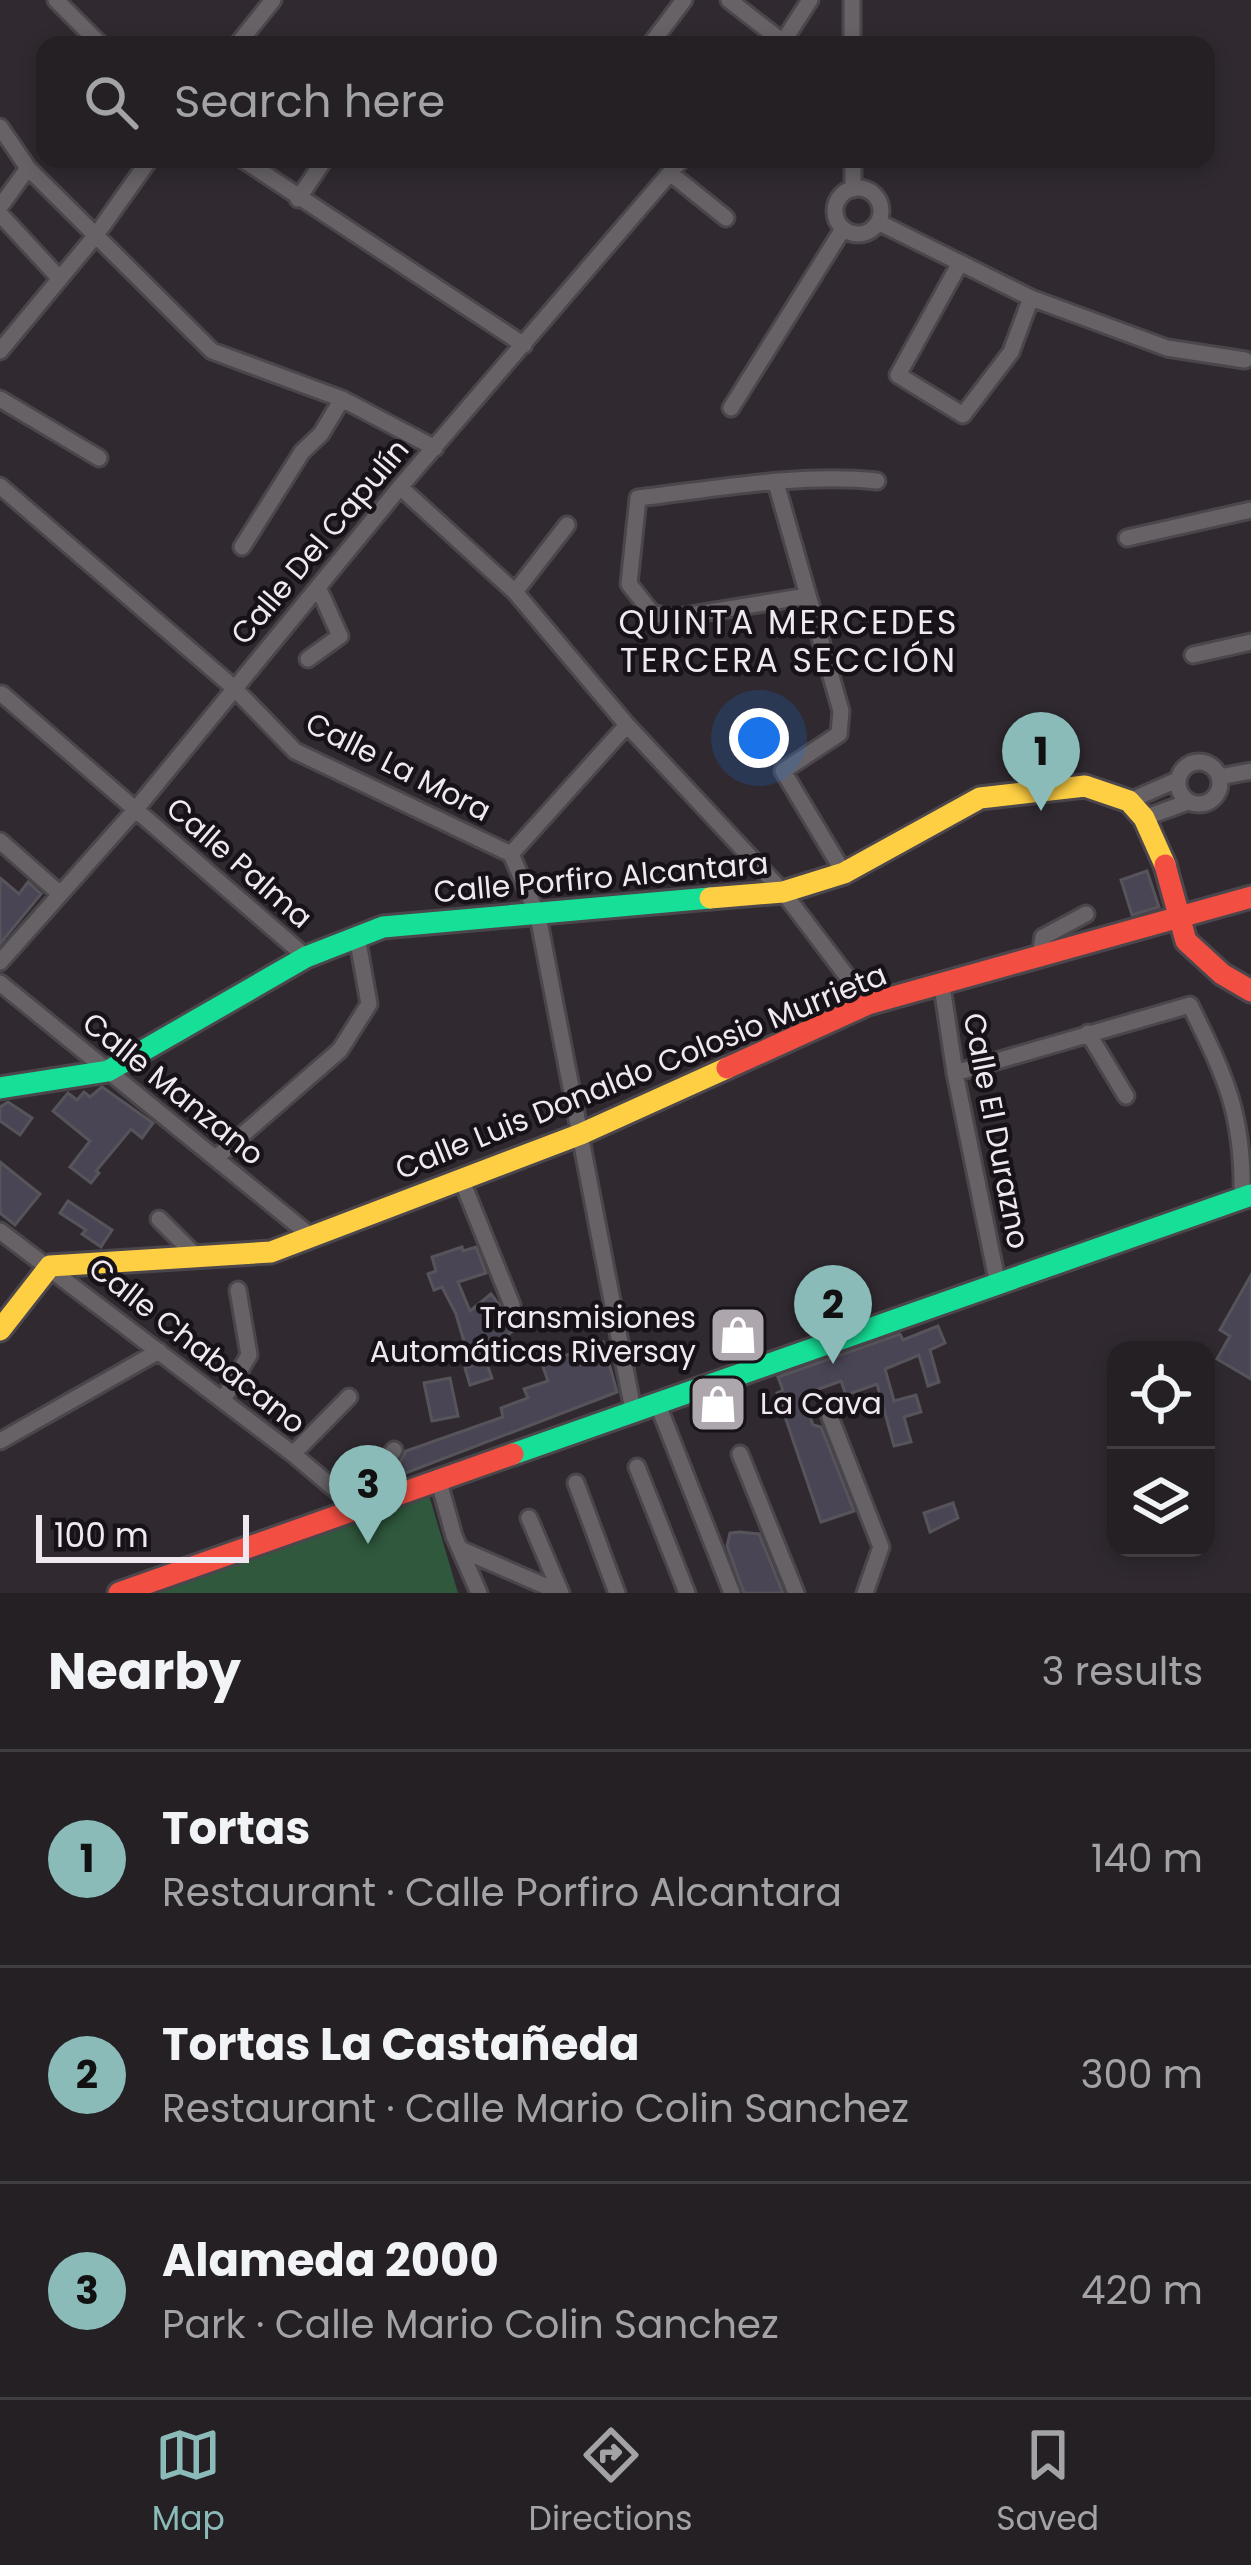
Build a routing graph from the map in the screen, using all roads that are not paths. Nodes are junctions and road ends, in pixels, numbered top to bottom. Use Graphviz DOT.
graph roads {
  1 [pos="56,0"];
  2 [pos="273,0"];
  3 [pos="684,0"];
  4 [pos="729,0"];
  5 [pos="810,0"];
  6 [pos="851,0"];
  7 [pos="92,36"];
  8 [pos="244,36"];
  9 [pos="657,36"];
  10 [pos="772,36"];
  11 [pos="787,36"];
  12 [pos="852,36"];
  13 [pos="0,127"];
  14 [pos="144,168"];
  15 [pos="255,168"];
  16 [pos="319,168"];
  17 [pos="674,168"];
  18 [pos="853,168"];
  19 [pos="28,169"];
  20 [pos="670,173"];
  21 [pos="853,189"];
  22 [pos="298,199"];
  23 [pos="0,211"];
  24 [pos="725,218"];
  25 [pos="878,222"];
  26 [pos="843,229"];
  27 [pos="96,235"];
  28 [pos="960,263"];
  29 [pos="59,279"];
  30 [pos="1030,298"];
  31 [pos="524,345"];
  32 [pos="0,351"];
  33 [pos="1245,360"];
  34 [pos="0,399"];
  35 [pos="342,399"];
  36 [pos="731,407"];
  37 [pos="435,448"];
  38 [pos="99,458"];
  39 [pos="877,481"];
  40 [pos="776,482"];
  41 [pos="0,486"];
  42 [pos="400,487"];
  43 [pos="1251,511"];
  44 [pos="567,525"];
  45 [pos="1127,538"];
  46 [pos="242,547"];
  47 [pos="318,586"];
  48 [pos="515,592"];
  49 [pos="807,596"];
  50 [pos="1251,642"];
  51 [pos="1193,655"];
  52 [pos="308,658"];
  53 [pos="232,687"];
  54 [pos="2,694"];
  55 [pos="627,725"];
  56 [pos="1251,771"];
  57 [pos="1219,777"];
  58 [pos="1177,780"];
  59 [pos="1188,802"];
  60 [pos="136,809"];
  61 [pos="1137,809"];
  62 [pos="0,841"];
  63 [pos="511,854"];
  64 [pos="844,872"];
  65 [pos="783,892"];
  66 [pos="59,893"];
  67 [pos="1251,897"];
  68 [pos="1086,914"];
  69 [pos="538,916"];
  70 [pos="1179,920"];
  71 [pos="357,936"];
  72 [pos="1040,956"];
  73 [pos="306,957"];
  74 [pos="0,962"];
  75 [pos="0,983"];
  76 [pos="942,986"];
  77 [pos="1251,991"];
  78 [pos="868,1004"];
  79 [pos="1088,1033"];
  80 [pos="108,1071"];
  81 [pos="955,1073"];
  82 [pos="0,1088"];
  83 [pos="1126,1096"];
  84 [pos="581,1134"];
  85 [pos="217,1157"];
  86 [pos="462,1181"];
  87 [pos="1247,1197"];
  88 [pos="159,1219"];
  89 [pos="0,1231"];
  90 [pos="313,1237"];
  91 [pos="197,1257"];
  92 [pos="50,1266"];
  93 [pos="998,1285"];
  94 [pos="238,1291"];
  95 [pos="512,1305"];
  96 [pos="0,1330"];
  97 [pos="159,1352"];
  98 [pos="349,1397"];
  99 [pos="223,1400"];
  100 [pos="658,1405"];
  101 [pos="634,1415"];
  102 [pos="830,1417"];
  103 [pos="0,1441"];
  104 [pos="394,1450"];
  105 [pos="293,1454"];
  106 [pos="740,1454"];
  107 [pos="637,1467"];
  108 [pos="439,1482"];
  109 [pos="576,1484"];
  110 [pos="356,1508"];
  111 [pos="529,1518"];
  112 [pos="460,1549"];
  113 [pos="119,1593"];
  114 [pos="478,1593"];
  115 [pos="561,1593"];
  116 [pos="617,1593"];
  117 [pos="687,1593"];
  118 [pos="732,1593"];
  119 [pos="796,1593"];
  120 [pos="866,1593"];
  1 -- 7 [label="street"];
  2 -- 8 [label="street"];
  3 -- 9 [label="street"];
  4 -- 10 [label="street"];
  5 -- 11 [label="street"];
  6 -- 12 [label="street"];
  13 -- 19 [label="street"];
  14 -- 27 [label="street"];
  15 -- 22 [label="street"];
  16 -- 22 [label="street"];
  17 -- 20 [label="street, Calle Del Capulín"];
  18 -- 21 [label="street"];
  19 -- 23 [label="street"];
  19 -- 27 [label="street"];
  20 -- 24 [label="street"];
  20 -- 31 [label="street, Calle Del Capulín"];
  21 -- 25 [label="street"];
  21 -- 26 [label="street"];
  22 -- 31 [label="street"];
  23 -- 29 [label="street"];
  25 -- 26 [label="street"];
  25 -- 28 [label="street"];
  26 -- 36 [label="street"];
  27 -- 29 [label="street"];
  27 -- 35 [label="street"];
  28 -- 30 [label="street"];
  28 -- 30 [label="street"];
  29 -- 32 [label="street"];
  30 -- 33 [label="street"];
  31 -- 37 [label="street, Calle Del Capulín"];
  34 -- 38 [label="street"];
  35 -- 37 [label="street"];
  35 -- 46 [label="street"];
  37 -- 42 [label="street, Calle Del Capulín"];
  39 -- 40 [label="street"];
  40 -- 49 [label="street"];
  40 -- 49 [label="street"];
  41 -- 53 [label="street, Calle La Mora"];
  42 -- 47 [label="street, Calle Del Capulín"];
  42 -- 48 [label="street"];
  43 -- 45 [label="street"];
  44 -- 48 [label="street"];
  47 -- 52 [label="street"];
  47 -- 53 [label="street, Calle Del Capulín"];
  48 -- 55 [label="street"];
  49 -- 64 [label="street"];
  50 -- 51 [label="street"];
  53 -- 60 [label="street, Calle Del Capulín"];
  53 -- 63 [label="street, Calle La Mora"];
  54 -- 60 [label="street, Calle Palma"];
  55 -- 63 [label="street"];
  55 -- 65 [label="street"];
  56 -- 57 [label="street"];
  57 -- 58 [label="street"];
  57 -- 59 [label="street"];
  58 -- 59 [label="street"];
  58 -- 61 [label="street"];
  59 -- 61 [label="street"];
  60 -- 66 [label="street, Calle Del Capulín"];
  60 -- 73 [label="street, Calle Palma"];
  61 -- 64 [label="street, Calle Porfiro Alcantara"];
  61 -- 70 [label="street"];
  62 -- 66 [label="street"];
  63 -- 69 [label="street, Calle La Mora"];
  64 -- 65 [label="street, Calle Porfiro Alcantara"];
  65 -- 69 [label="street, Calle Porfiro Alcantara"];
  65 -- 78 [label="street"];
  66 -- 74 [label="street, Calle Del Capulín"];
  67 -- 70 [label="street, Calle Luis Donaldo Colosio Murrieta"];
  68 -- 72 [label="street"];
  69 -- 71 [label="street, Calle Porfiro Alcantara"];
  69 -- 84 [label="street, Calle La Mora"];
  70 -- 72 [label="street, Calle Luis Donaldo Colosio Murrieta"];
  70 -- 77 [label="street"];
  71 -- 73 [label="street, Calle Porfiro Alcantara"];
  71 -- 85 [label="street"];
  72 -- 76 [label="street, Calle Luis Donaldo Colosio Murrieta"];
  73 -- 80 [label="street, Calle Porfiro Alcantara"];
  75 -- 80 [label="street, Calle Manzano"];
  76 -- 78 [label="street, Calle Luis Donaldo Colosio Murrieta"];
  76 -- 81 [label="street, Calle El Durazno"];
  78 -- 84 [label="street, Calle Luis Donaldo Colosio Murrieta"];
  79 -- 81 [label="street"];
  79 -- 83 [label="street"];
  79 -- 87 [label="street"];
  80 -- 82 [label="street, Calle Porfiro Alcantara"];
  80 -- 85 [label="street, Calle Manzano"];
  81 -- 93 [label="street, Calle El Durazno"];
  84 -- 86 [label="street, Calle Luis Donaldo Colosio Murrieta"];
  84 -- 101 [label="street, Calle La Mora"];
  85 -- 90 [label="street, Calle Manzano"];
  86 -- 90 [label="street, Calle Luis Donaldo Colosio Murrieta"];
  86 -- 95 [label="street"];
  87 -- 93 [label="street"];
  88 -- 91 [label="street"];
  89 -- 92 [label="street, Calle Chabacano"];
  90 -- 91 [label="street, Calle Luis Donaldo Colosio Murrieta"];
  91 -- 92 [label="street, Calle Luis Donaldo Colosio Murrieta"];
  92 -- 96 [label="street"];
  92 -- 97 [label="street, Calle Chabacano"];
  93 -- 100 [label="street"];
  94 -- 99 [label="street"];
  97 -- 99 [label="street, Calle Chabacano"];
  97 -- 103 [label="street"];
  98 -- 105 [label="street"];
  99 -- 105 [label="street, Calle Chabacano"];
  100 -- 101 [label="street"];
  100 -- 118 [label="street"];
  101 -- 108 [label="street"];
  102 -- 120 [label="street"];
  104 -- 110 [label="street"];
  105 -- 110 [label="street, Calle Chabacano"];
  106 -- 119 [label="street"];
  107 -- 117 [label="street"];
  108 -- 110 [label="street"];
  108 -- 112 [label="street"];
  109 -- 116 [label="street"];
  110 -- 113 [label="street"];
  111 -- 115 [label="street"];
  112 -- 114 [label="street"];
  112 -- 115 [label="street"];
}
